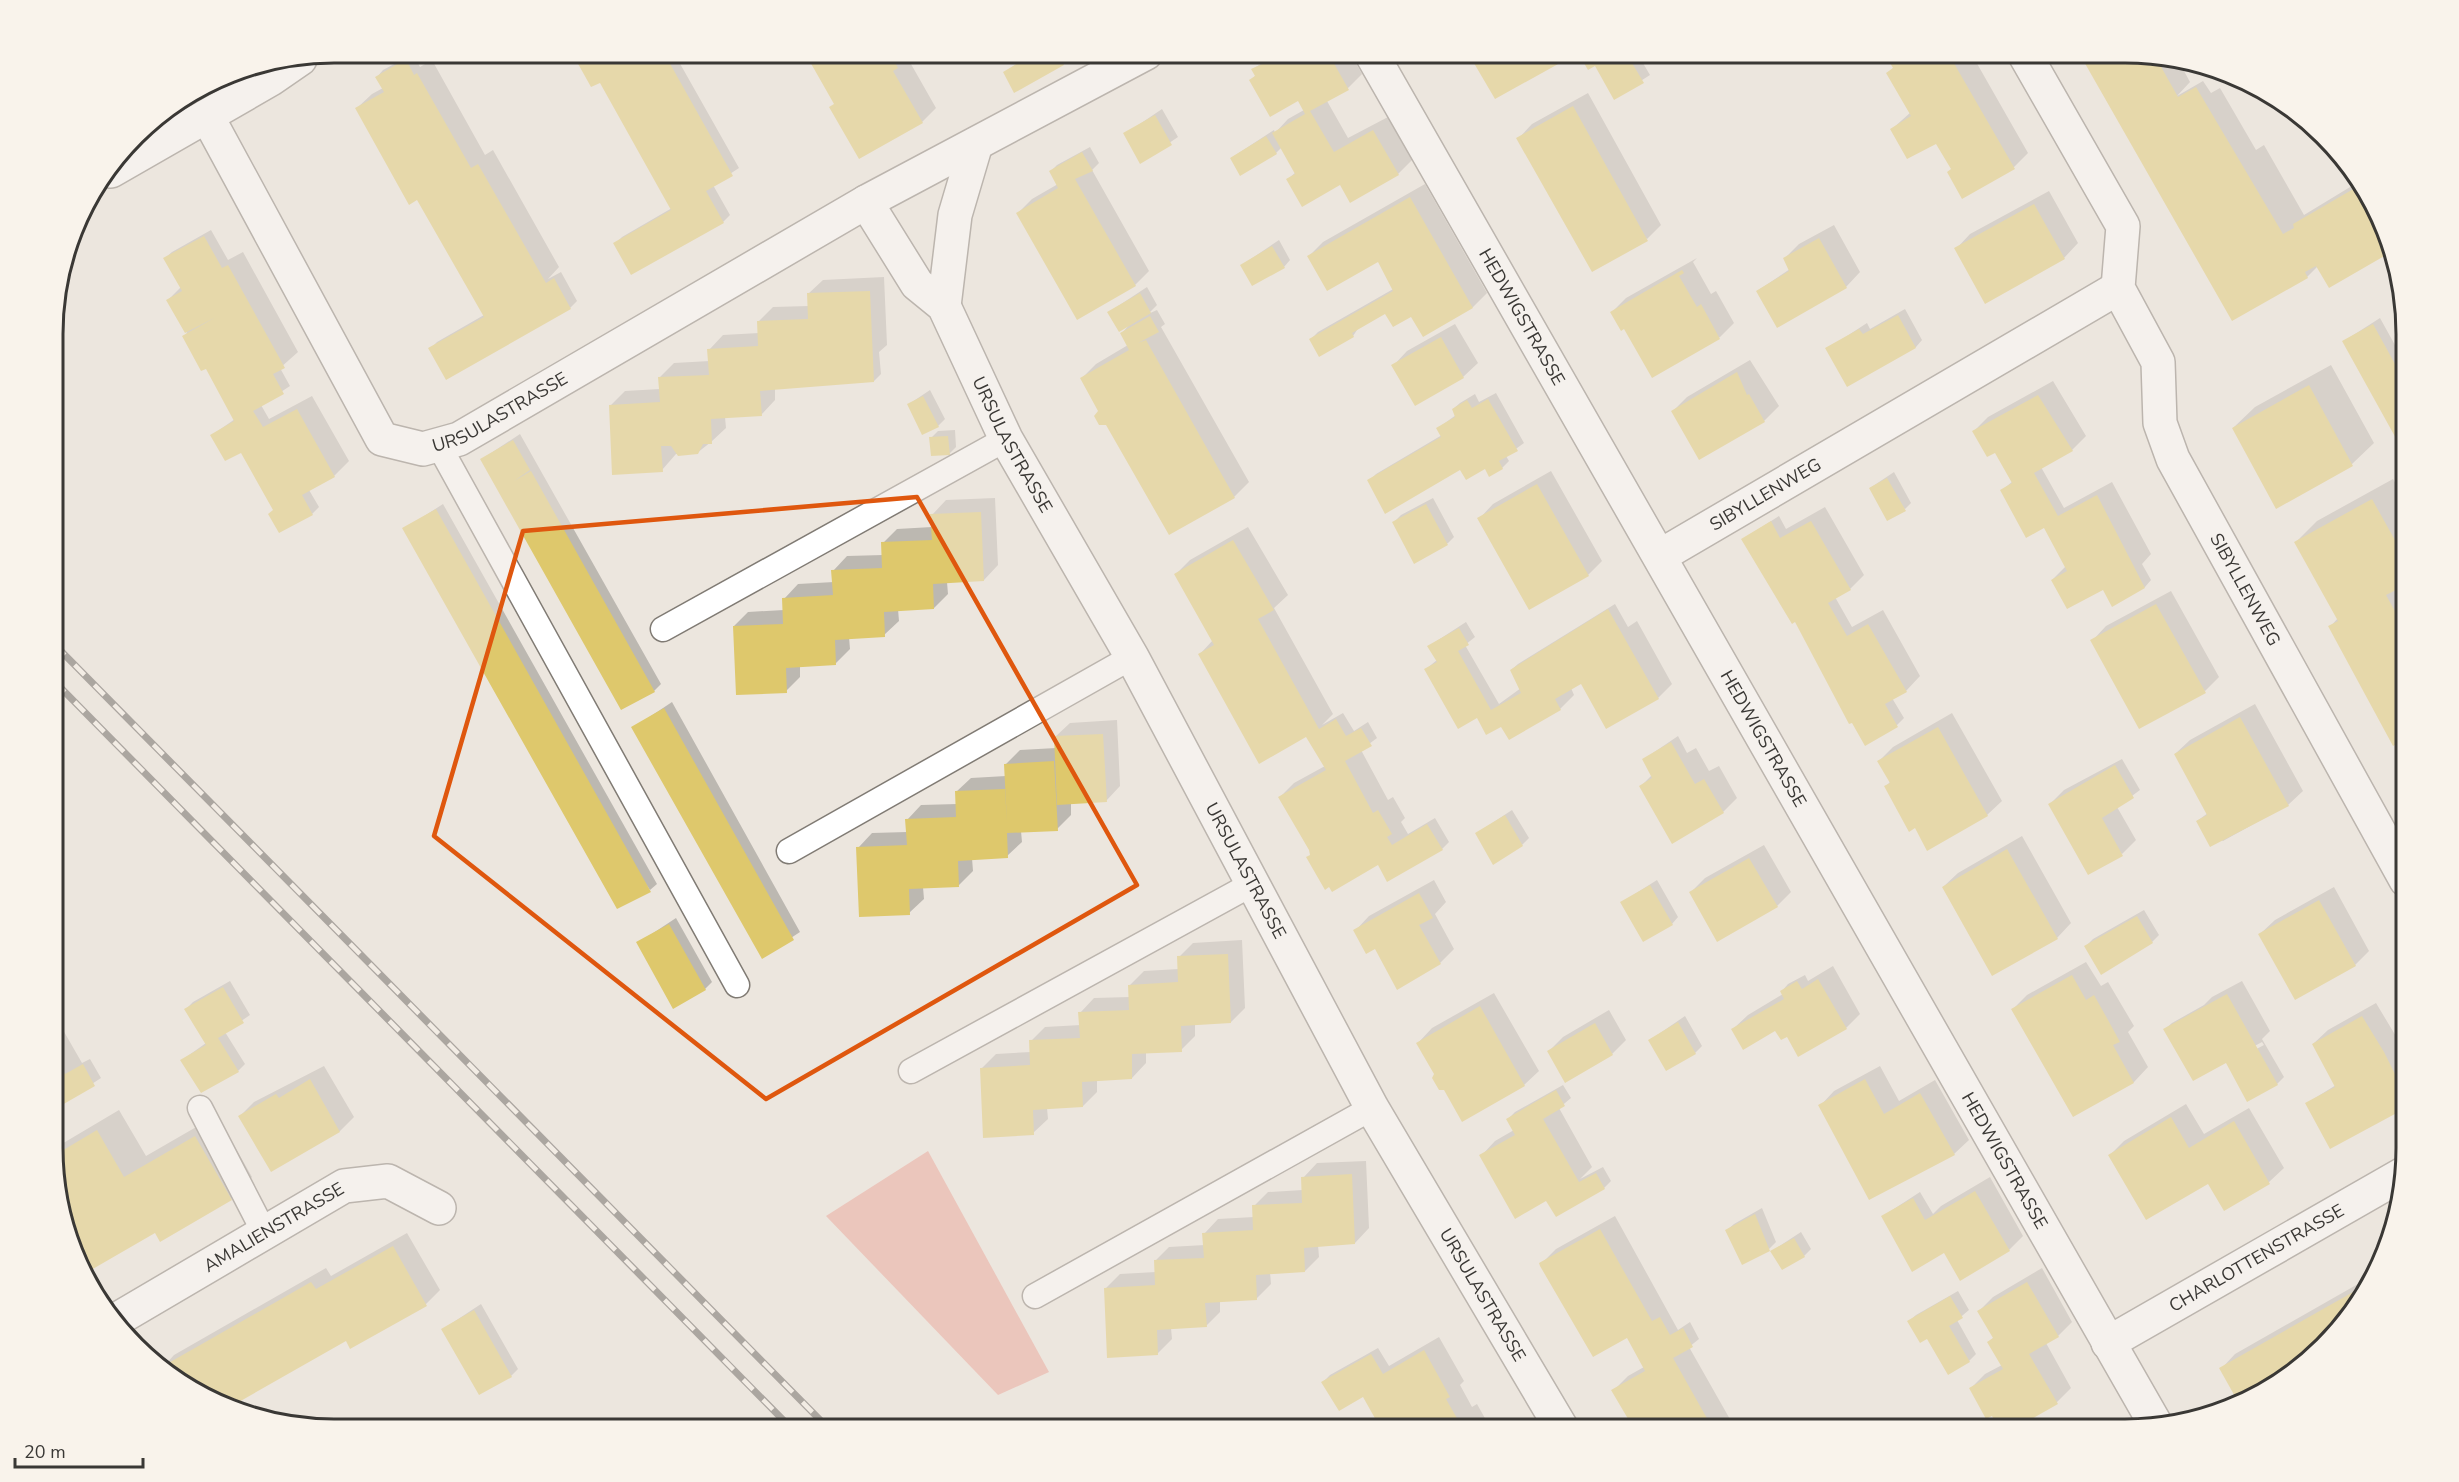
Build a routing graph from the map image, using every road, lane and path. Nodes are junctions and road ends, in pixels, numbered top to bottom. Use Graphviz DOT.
graph roads {
  1 [pos="1126,63"];
  2 [pos="1377,63"];
  3 [pos="2030,63"];
  4 [pos="287,67"];
  5 [pos="207,116"];
  6 [pos="976,144"];
  7 [pos="123,164"];
  8 [pos="866,202"];
  9 [pos="2118,288"];
  10 [pos="944,306"];
  11 [pos="1006,440"];
  12 [pos="438,444"];
  13 [pos="1660,556"];
  14 [pos="663,629"];
  15 [pos="1132,657"];
  16 [pos="789,851"];
  17 [pos="2396,862"];
  18 [pos="1254,883"];
  19 [pos="737,985"];
  20 [pos="911,1071"];
  21 [pos="200,1108"];
  22 [pos="1372,1108"];
  23 [pos="2394,1179"];
  24 [pos="439,1208"];
  25 [pos="264,1232"];
  26 [pos="1035,1296"];
  27 [pos="122,1317"];
  28 [pos="2108,1343"];
  29 [pos="2152,1417"];
  30 [pos="1556,1419"];
  1 -- 6 [label="street, URSULASTRASSE"];
  2 -- 13 [label="street, HEDWIGSTRASSE"];
  3 -- 9 [label="street"];
  4 -- 5 [label="street"];
  5 -- 7 [label="street"];
  5 -- 12 [label="street, URSULASTRASSE"];
  6 -- 8 [label="street, URSULASTRASSE"];
  6 -- 10 [label="street"];
  8 -- 10 [label="street, URSULASTRASSE"];
  8 -- 12 [label="street, URSULASTRASSE"];
  9 -- 13 [label="street, SIBYLLENWEG"];
  9 -- 17 [label="street, SIBYLLENWEG"];
  10 -- 11 [label="street, URSULASTRASSE"];
  11 -- 14 [label="lane"];
  11 -- 15 [label="street, URSULASTRASSE"];
  12 -- 19 [label="lane"];
  13 -- 28 [label="street, HEDWIGSTRASSE"];
  15 -- 16 [label="lane"];
  15 -- 18 [label="street, URSULASTRASSE"];
  18 -- 20 [label="lane"];
  18 -- 22 [label="street, URSULASTRASSE"];
  21 -- 25 [label="lane"];
  22 -- 26 [label="lane"];
  22 -- 30 [label="street, URSULASTRASSE"];
  23 -- 28 [label="street, CHARLOTTENSTRASSE"];
  24 -- 25 [label="street, AMALIENSTRASSE"];
  25 -- 27 [label="street, AMALIENSTRASSE"];
  28 -- 29 [label="street, HEDWIGSTRASSE"];
}
